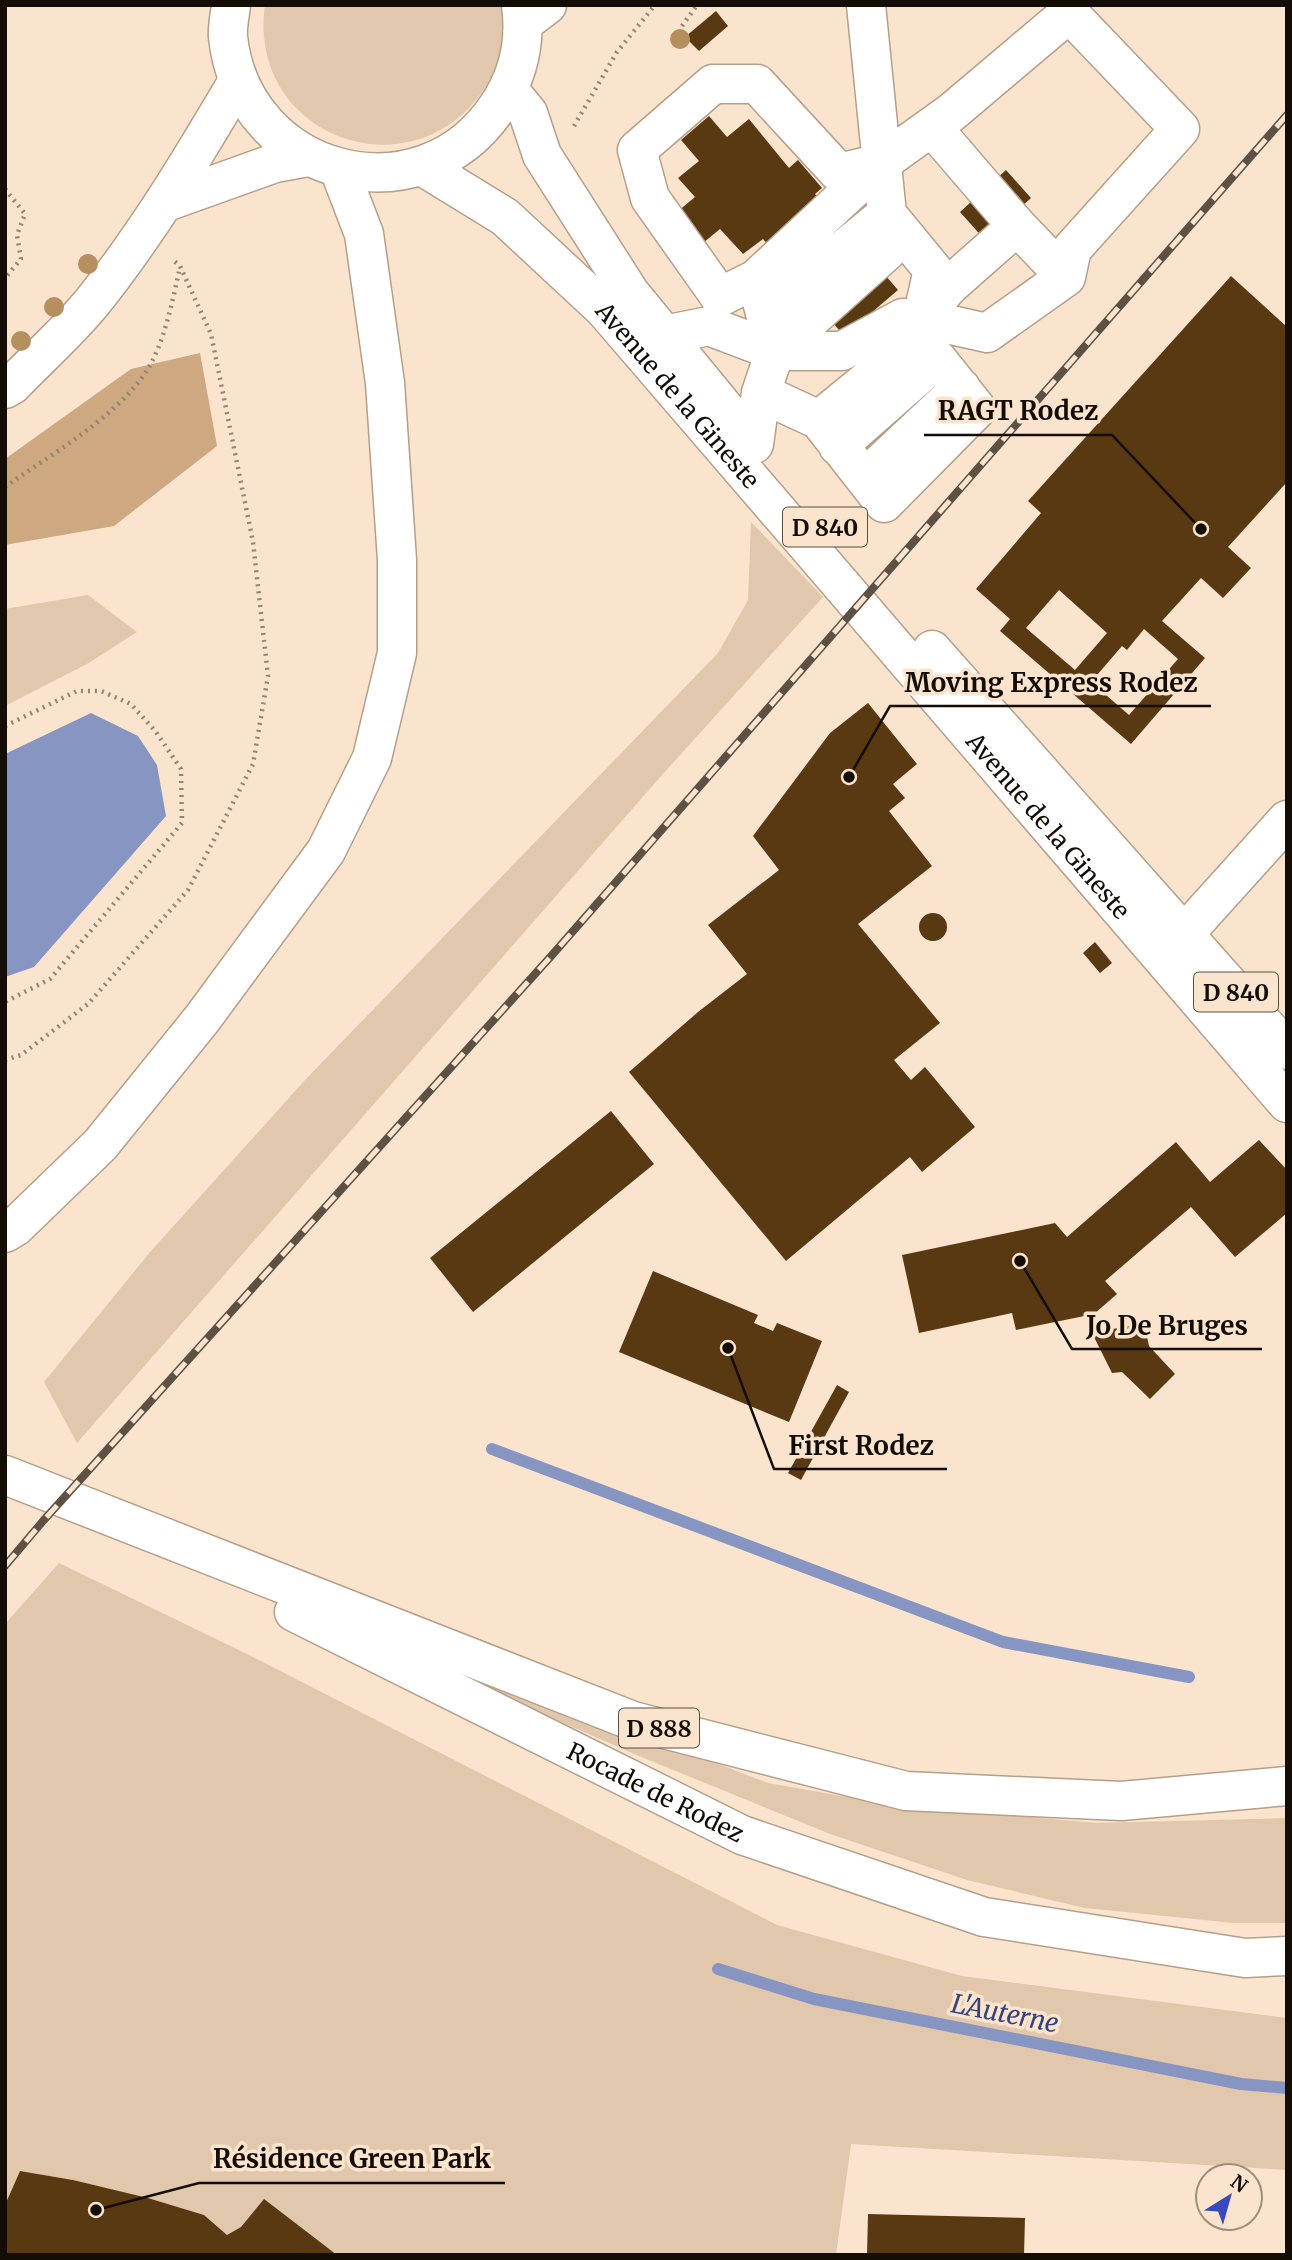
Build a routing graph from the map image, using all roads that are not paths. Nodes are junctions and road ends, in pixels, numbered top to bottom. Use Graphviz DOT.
graph roads {
  1 [pos="230,5"];
  2 [pos="866,5"];
  3 [pos="530,11"];
  4 [pos="238,81"];
  5 [pos="509,90"];
  6 [pos="932,127"];
  7 [pos="323,163"];
  8 [pos="881,163"];
  9 [pos="422,166"];
  10 [pos="166,202"];
  11 [pos="887,214"];
  12 [pos="1017,226"];
  13 [pos="1066,276"];
  14 [pos="756,278"];
  15 [pos="664,335"];
  16 [pos="925,339"];
  17 [pos="775,351"];
  18 [pos="5,389"];
  19 [pos="761,393"];
  20 [pos="829,433"];
  21 [pos="754,444"];
  22 [pos="1287,820"];
  23 [pos="1185,933"];
  24 [pos="1287,1050"];
  25 [pos="1287,1103"];
  26 [pos="5,1233"];
  27 [pos="5,1475"];
  28 [pos="66,1498"];
  29 [pos="1287,1786"];
  30 [pos="1287,1956"];
  1 -- 4 [label="main road"];
  2 -- 8 [label="main road"];
  3 -- 5 [label="main road"];
  4 -- 7 [label="main road"];
  4 -- 10 [label="main road"];
  5 -- 9 [label="main road"];
  5 -- 15 [label="main road, Avenue de la Gineste / D 840"];
  6 -- 8 [label="main road"];
  6 -- 12 [label="main road"];
  6 -- 13 [label="main road"];
  7 -- 9 [label="main road"];
  7 -- 10 [label="main road"];
  7 -- 26 [label="main road"];
  8 -- 11 [label="main road"];
  8 -- 14 [label="main road"];
  8 -- 14 [label="main road"];
  9 -- 25 [label="main road, Avenue de la Gineste / D 840"];
  10 -- 18 [label="main road"];
  11 -- 16 [label="main road"];
  11 -- 17 [label="main road"];
  12 -- 13 [label="main road"];
  12 -- 16 [label="main road"];
  13 -- 16 [label="main road"];
  14 -- 17 [label="main road"];
  15 -- 17 [label="main road"];
  15 -- 21 [label="main road, Avenue de la Gineste / D 840"];
  16 -- 17 [label="main road"];
  16 -- 20 [label="main road"];
  16 -- 20 [label="main road"];
  17 -- 19 [label="main road"];
  19 -- 20 [label="main road"];
  19 -- 21 [label="main road"];
  21 -- 23 [label="main road, Avenue de la Gineste / D 840"];
  22 -- 23 [label="main road"];
  23 -- 24 [label="main road, Avenue de la Gineste / D 840"];
  27 -- 28 [label="main road, Rocade de Rodez / D 888"];
  28 -- 29 [label="main road, Rocade de Rodez / D 888"];
  28 -- 30 [label="main road, Rocade de Rodez / D 888"];
}
